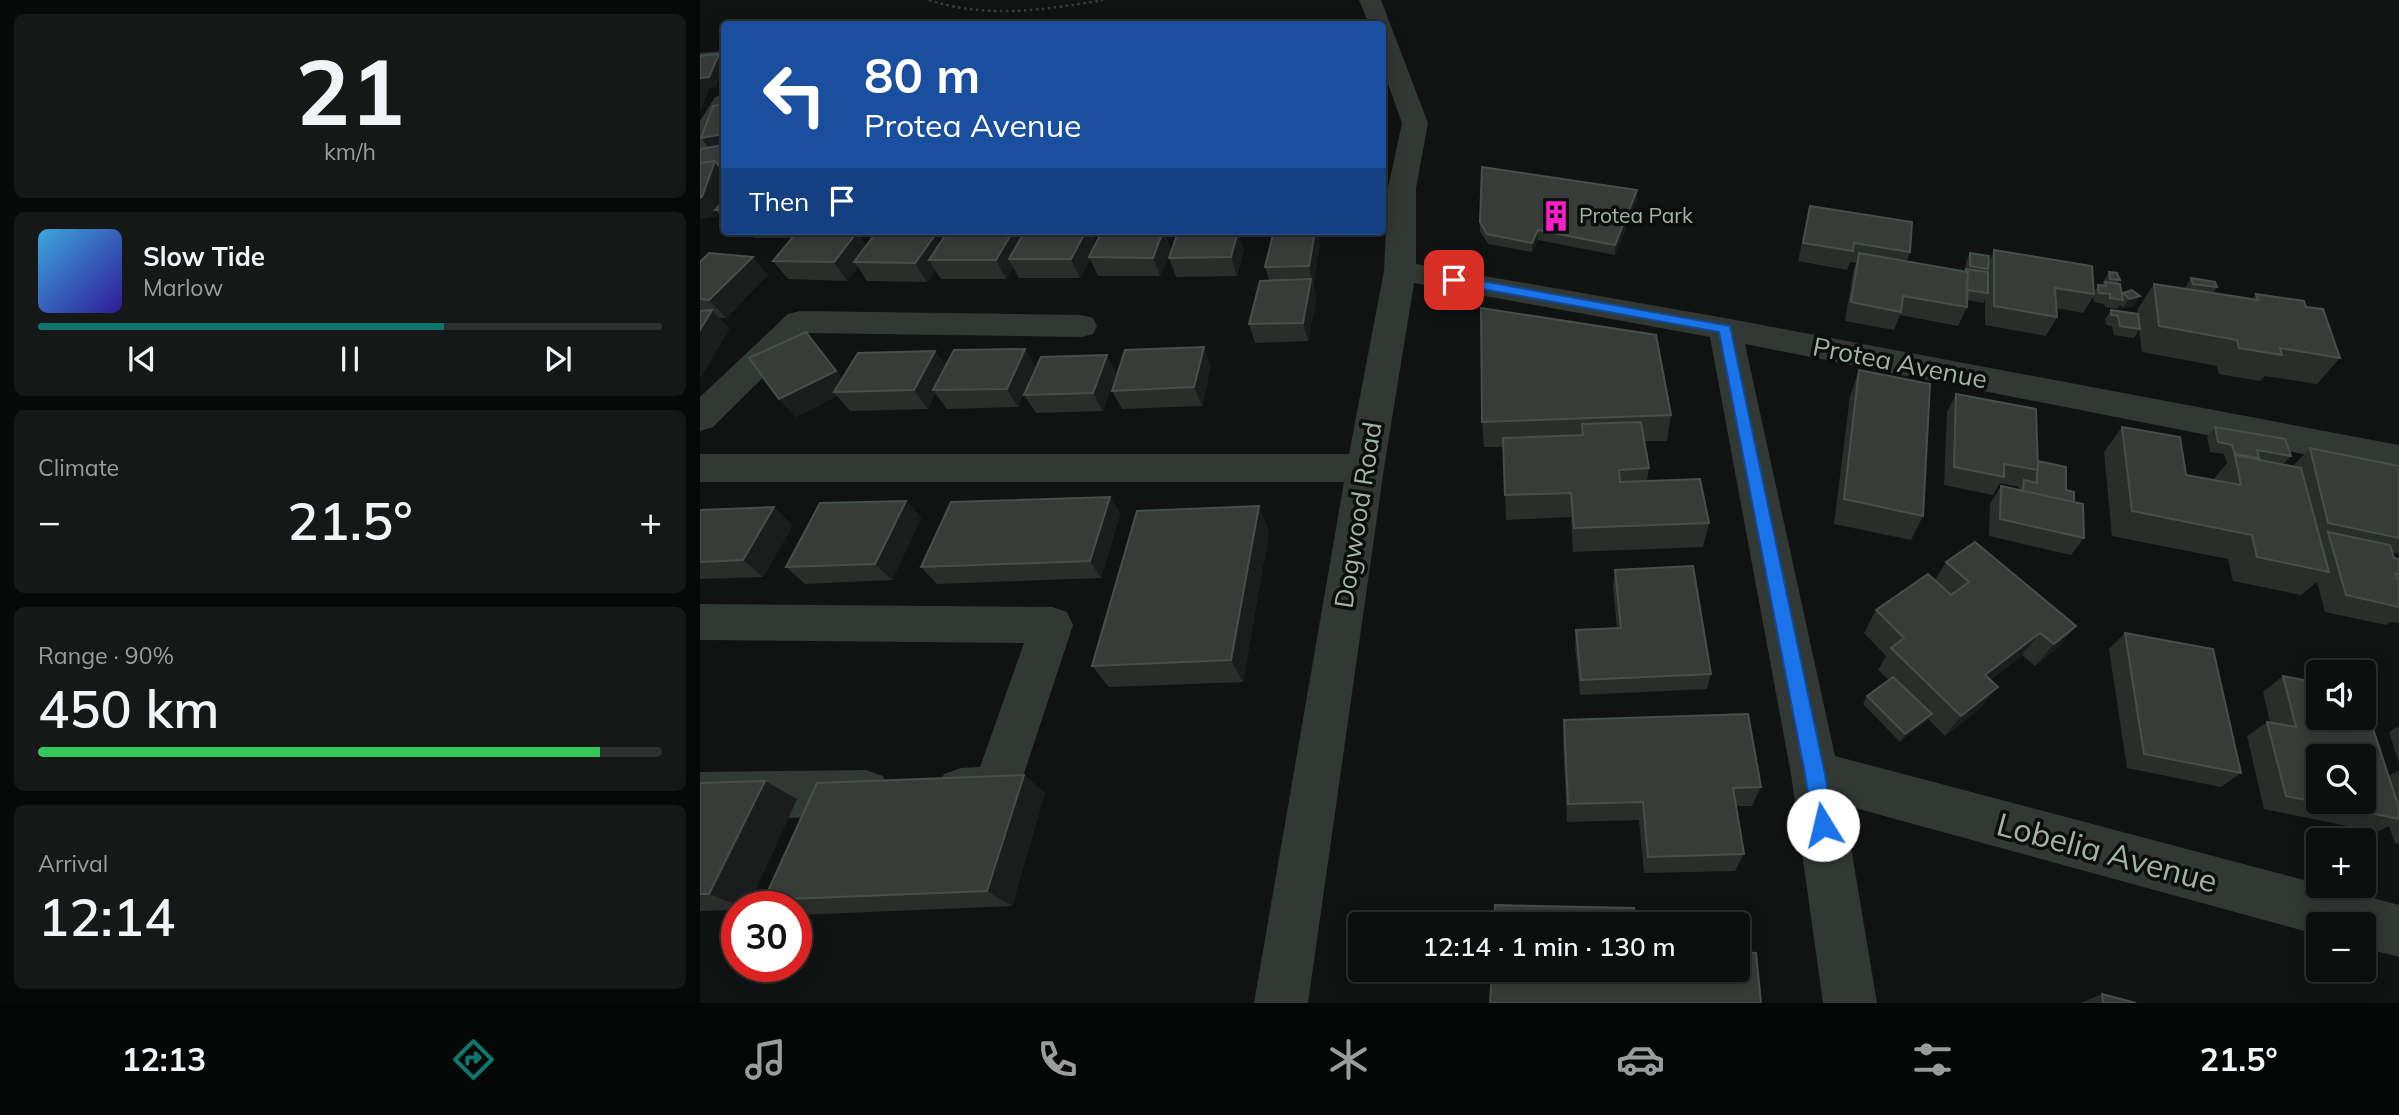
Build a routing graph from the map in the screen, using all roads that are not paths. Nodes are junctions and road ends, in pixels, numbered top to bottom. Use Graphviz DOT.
graph roads {
  1 [pos="1370,0"];
  2 [pos="1379,21"];
  3 [pos="1386,43"];
  4 [pos="721,58"];
  5 [pos="700,60"];
  6 [pos="721,107"];
  7 [pos="700,144"];
  8 [pos="1392,188"];
  9 [pos="1400,271"];
  10 [pos="1081,326"];
  11 [pos="1725,329"];
  12 [pos="700,418"];
  13 [pos="2399,459"];
  14 [pos="700,468"];
  15 [pos="1364,468"];
  16 [pos="700,622"];
  17 [pos="1815,774"];
  18 [pos="700,796"];
  19 [pos="2399,931"];
  20 [pos="1281,1003"];
  21 [pos="1850,1003"];
  1 -- 2 [label="street"];
  3 -- 8 [label="street, Dogwood Road"];
  4 -- 5 [label="street"];
  6 -- 7 [label="street"];
  8 -- 9 [label="street, Dogwood Road"];
  9 -- 11 [label="street, Protea Avenue"];
  9 -- 15 [label="street, Dogwood Road"];
  10 -- 12 [label="street"];
  11 -- 13 [label="street, Protea Avenue"];
  11 -- 17 [label="street"];
  14 -- 15 [label="street"];
  15 -- 20 [label="street, Dogwood Road"];
  16 -- 18 [label="street"];
  17 -- 19 [label="street, Lobelia Avenue"];
  17 -- 21 [label="street"];
}
